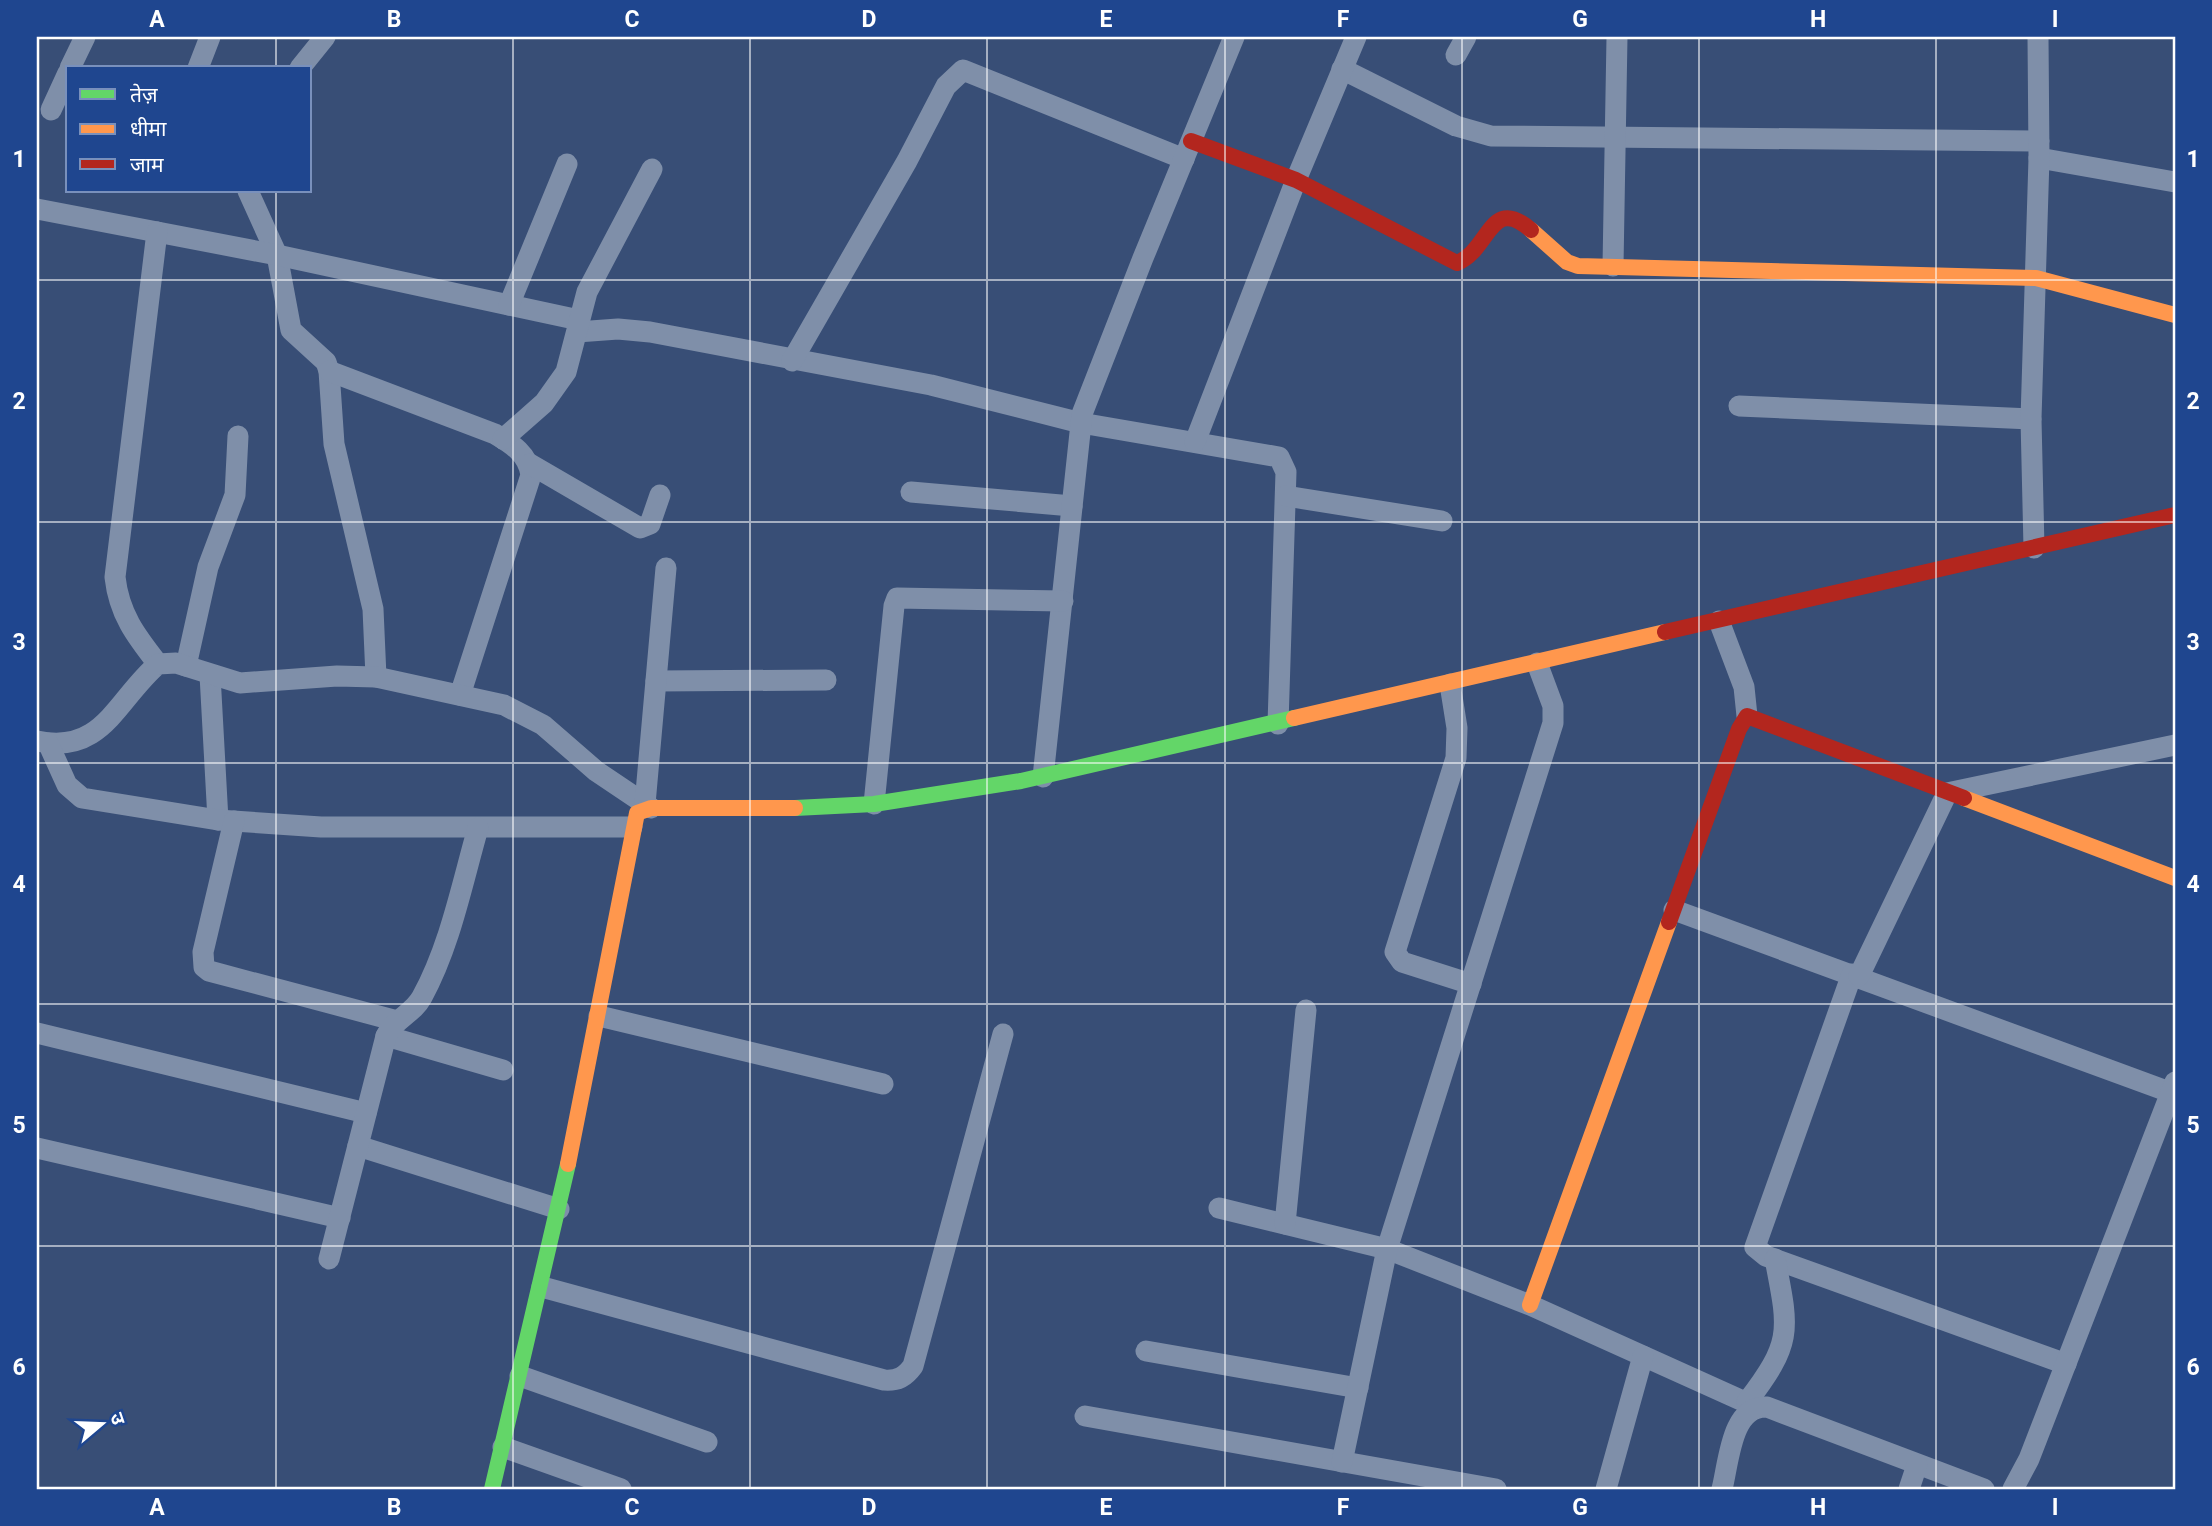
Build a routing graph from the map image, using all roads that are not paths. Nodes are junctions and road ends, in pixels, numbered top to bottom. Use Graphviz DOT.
graph roads {
  1 [pos="85,37"];
  2 [pos="210,37"];
  3 [pos="325,37"];
  4 [pos="1234,37"];
  5 [pos="1356,37"];
  6 [pos="1617,37"];
  7 [pos="2038,37"];
  8 [pos="71,66"];
  9 [pos="199,66"];
  10 [pos="302,66"];
  11 [pos="1342,69"];
  12 [pos="66,77"];
  13 [pos="52,110"];
  14 [pos="1615,136"];
  15 [pos="2039,149"];
  16 [pos="1187,150"];
  17 [pos="567,164"];
  18 [pos="652,169"];
  19 [pos="1296,180"];
  20 [pos="2175,182"];
  21 [pos="248,192"];
  22 [pos="37,209"];
  23 [pos="157,232"];
  24 [pos="277,255"];
  25 [pos="1613,266"];
  26 [pos="2036,278"];
  27 [pos="509,305"];
  28 [pos="2175,315"];
  29 [pos="578,326"];
  30 [pos="792,361"];
  31 [pos="329,371"];
  32 [pos="1739,406"];
  33 [pos="2031,419"];
  34 [pos="1081,423"];
  35 [pos="238,436"];
  36 [pos="503,439"];
  37 [pos="1195,442"];
  38 [pos="530,464"];
  39 [pos="911,492"];
  40 [pos="660,495"];
  41 [pos="1286,496"];
  42 [pos="1072,506"];
  43 [pos="2175,515"];
  44 [pos="1442,521"];
  45 [pos="2034,548"];
  46 [pos="666,568"];
  47 [pos="1063,601"];
  48 [pos="1719,621"];
  49 [pos="1537,663"];
  50 [pos="159,664"];
  51 [pos="186,666"];
  52 [pos="210,674"];
  53 [pos="376,677"];
  54 [pos="826,680"];
  55 [pos="656,681"];
  56 [pos="1450,684"];
  57 [pos="460,695"];
  58 [pos="1747,716"];
  59 [pos="1278,724"];
  60 [pos="42,742"];
  61 [pos="2175,745"];
  62 [pos="1043,777"];
  63 [pos="1947,793"];
  64 [pos="874,804"];
  65 [pos="648,806"];
  66 [pos="226,821"];
  67 [pos="632,827"];
  68 [pos="478,828"];
  69 [pos="2175,878"];
  70 [pos="1674,910"];
  71 [pos="1855,975"];
  72 [pos="1471,984"];
  73 [pos="1306,1010"];
  74 [pos="599,1016"];
  75 [pos="391,1029"];
  76 [pos="37,1032"];
  77 [pos="1003,1034"];
  78 [pos="503,1070"];
  79 [pos="883,1084"];
  80 [pos="2174,1089"];
  81 [pos="366,1113"];
  82 [pos="358,1146"];
  83 [pos="37,1148"];
  84 [pos="1219,1208"];
  85 [pos="559,1209"];
  86 [pos="340,1218"];
  87 [pos="1285,1224"];
  88 [pos="1387,1249"];
  89 [pos="330,1259"];
  90 [pos="1775,1259"];
  91 [pos="542,1287"];
  92 [pos="1530,1305"];
  93 [pos="1146,1351"];
  94 [pos="1643,1356"];
  95 [pos="2066,1364"];
  96 [pos="520,1376"];
  97 [pos="1358,1388"];
  98 [pos="1750,1404"];
  99 [pos="1085,1416"];
  100 [pos="707,1442"];
  101 [pos="503,1447"];
  102 [pos="1342,1462"];
  103 [pos="1917,1465"];
  104 [pos="492,1489"];
  105 [pos="621,1489"];
  106 [pos="1496,1489"];
  107 [pos="1606,1489"];
  108 [pos="1722,1489"];
  109 [pos="1909,1489"];
  110 [pos="1984,1489"];
  111 [pos="2013,1489"];
  1 -- 8 [label="street"];
  2 -- 9 [label="street"];
  3 -- 10 [label="street"];
  4 -- 16 [label="street"];
  5 -- 11 [label="street"];
  6 -- 14 [label="street"];
  7 -- 15 [label="street"];
  11 -- 14 [label="street"];
  11 -- 19 [label="street"];
  12 -- 13 [label="street"];
  14 -- 15 [label="street"];
  14 -- 25 [label="street"];
  15 -- 20 [label="street"];
  15 -- 26 [label="street"];
  16 -- 19 [label="street"];
  16 -- 30 [label="street"];
  16 -- 34 [label="street"];
  17 -- 27 [label="street"];
  18 -- 29 [label="street"];
  19 -- 25 [label="street"];
  19 -- 37 [label="street"];
  21 -- 24 [label="street"];
  22 -- 23 [label="street"];
  23 -- 24 [label="street"];
  23 -- 50 [label="street"];
  24 -- 27 [label="street"];
  24 -- 31 [label="street"];
  25 -- 26 [label="street"];
  26 -- 28 [label="street"];
  26 -- 33 [label="street"];
  27 -- 29 [label="street"];
  29 -- 30 [label="street"];
  29 -- 36 [label="street"];
  30 -- 34 [label="street"];
  31 -- 36 [label="street"];
  31 -- 53 [label="street"];
  32 -- 33 [label="street"];
  33 -- 45 [label="street"];
  34 -- 37 [label="street"];
  34 -- 42 [label="street"];
  35 -- 51 [label="street"];
  36 -- 38 [label="street"];
  37 -- 41 [label="street"];
  38 -- 40 [label="street"];
  38 -- 57 [label="street"];
  39 -- 42 [label="street"];
  41 -- 44 [label="street"];
  41 -- 59 [label="street"];
  42 -- 47 [label="street"];
  43 -- 45 [label="street"];
  45 -- 48 [label="street"];
  46 -- 55 [label="street"];
  47 -- 62 [label="street"];
  47 -- 64 [label="street"];
  48 -- 49 [label="street"];
  48 -- 58 [label="street"];
  49 -- 56 [label="street"];
  49 -- 72 [label="street"];
  50 -- 51 [label="street"];
  50 -- 60 [label="street"];
  51 -- 52 [label="street"];
  52 -- 53 [label="street"];
  52 -- 66 [label="street"];
  53 -- 57 [label="street"];
  54 -- 55 [label="street"];
  55 -- 65 [label="street"];
  56 -- 59 [label="street"];
  56 -- 72 [label="street"];
  57 -- 65 [label="street"];
  58 -- 63 [label="street"];
  58 -- 70 [label="street"];
  59 -- 62 [label="street"];
  60 -- 66 [label="street"];
  61 -- 63 [label="street"];
  62 -- 64 [label="street"];
  63 -- 69 [label="street"];
  63 -- 71 [label="street"];
  64 -- 65 [label="street"];
  65 -- 67 [label="street"];
  66 -- 68 [label="street"];
  66 -- 75 [label="street"];
  67 -- 68 [label="street"];
  67 -- 74 [label="street"];
  68 -- 75 [label="street"];
  70 -- 71 [label="street"];
  70 -- 92 [label="street"];
  71 -- 80 [label="street"];
  71 -- 90 [label="street"];
  72 -- 88 [label="street"];
  73 -- 87 [label="street"];
  74 -- 79 [label="street"];
  74 -- 85 [label="street"];
  75 -- 78 [label="street"];
  75 -- 81 [label="street"];
  76 -- 81 [label="street"];
  77 -- 91 [label="street"];
  80 -- 95 [label="street"];
  81 -- 82 [label="street"];
  82 -- 85 [label="street"];
  82 -- 86 [label="street"];
  83 -- 86 [label="street"];
  84 -- 87 [label="street"];
  85 -- 91 [label="street"];
  86 -- 89 [label="street"];
  87 -- 88 [label="street"];
  88 -- 92 [label="street"];
  88 -- 97 [label="street"];
  90 -- 95 [label="street"];
  90 -- 98 [label="street"];
  91 -- 96 [label="street"];
  92 -- 94 [label="street"];
  93 -- 97 [label="street"];
  94 -- 98 [label="street"];
  94 -- 107 [label="street"];
  95 -- 111 [label="street"];
  96 -- 100 [label="street"];
  96 -- 101 [label="street"];
  97 -- 102 [label="street"];
  98 -- 103 [label="street"];
  98 -- 108 [label="street"];
  99 -- 102 [label="street"];
  101 -- 104 [label="street"];
  101 -- 105 [label="street"];
  102 -- 106 [label="street"];
  103 -- 109 [label="street"];
  103 -- 110 [label="street"];
}
